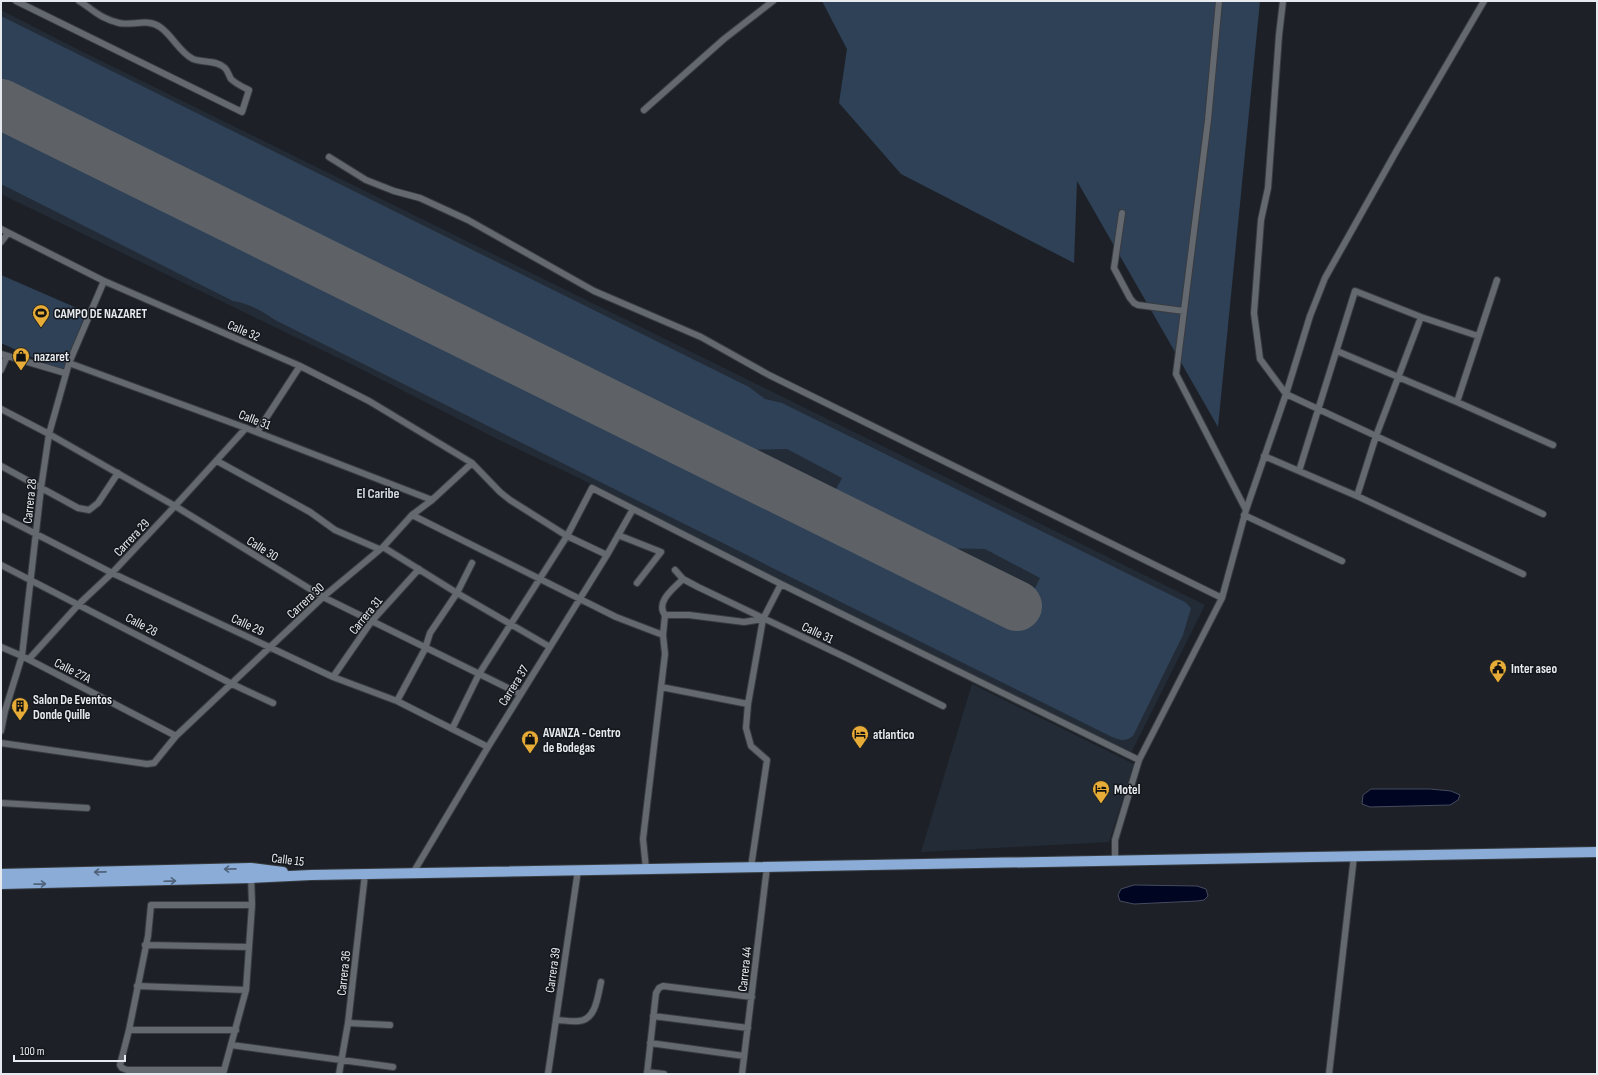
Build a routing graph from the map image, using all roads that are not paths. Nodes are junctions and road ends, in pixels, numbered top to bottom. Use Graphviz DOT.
graph roads {
  1 [pos="16,1"];
  2 [pos="79,1"];
  3 [pos="773,1"];
  4 [pos="1219,1"];
  5 [pos="1283,1"];
  6 [pos="1484,1"];
  7 [pos="644,110"];
  8 [pos="328,157"];
  9 [pos="1122,213"];
  10 [pos="1,229"];
  11 [pos="8,233"];
  12 [pos="1,242"];
  13 [pos="1497,280"];
  14 [pos="104,281"];
  15 [pos="1184,311"];
  16 [pos="1421,317"];
  17 [pos="1478,336"];
  18 [pos="1337,351"];
  19 [pos="4,355"];
  20 [pos="69,363"];
  21 [pos="300,366"];
  22 [pos="1,370"];
  23 [pos="65,373"];
  24 [pos="1398,377"];
  25 [pos="1286,394"];
  26 [pos="1457,402"];
  27 [pos="1,409"];
  28 [pos="1318,409"];
  29 [pos="246,428"];
  30 [pos="257,432"];
  31 [pos="48,434"];
  32 [pos="1376,436"];
  33 [pos="1553,445"];
  34 [pos="1264,456"];
  35 [pos="217,461"];
  36 [pos="472,463"];
  37 [pos="1,466"];
  38 [pos="1299,471"];
  39 [pos="118,473"];
  40 [pos="41,488"];
  41 [pos="1357,496"];
  42 [pos="432,500"];
  43 [pos="175,506"];
  44 [pos="633,509"];
  45 [pos="1245,512"];
  46 [pos="1543,514"];
  47 [pos="412,515"];
  48 [pos="1,516"];
  49 [pos="36,534"];
  50 [pos="618,535"];
  51 [pos="567,536"];
  52 [pos="381,548"];
  53 [pos="607,555"];
  54 [pos="1342,561"];
  55 [pos="472,563"];
  56 [pos="1,565"];
  57 [pos="419,569"];
  58 [pos="675,570"];
  59 [pos="112,573"];
  60 [pos="1523,574"];
  61 [pos="31,579"];
  62 [pos="540,579"];
  63 [pos="683,579"];
  64 [pos="637,583"];
  65 [pos="781,584"];
  66 [pos="457,593"];
  67 [pos="322,597"];
  68 [pos="1222,598"];
  69 [pos="579,599"];
  70 [pos="79,604"];
  71 [pos="665,615"];
  72 [pos="763,619"];
  73 [pos="371,622"];
  74 [pos="511,626"];
  75 [pos="663,635"];
  76 [pos="1,647"];
  77 [pos="272,647"];
  78 [pos="550,647"];
  79 [pos="425,649"];
  80 [pos="22,656"];
  81 [pos="29,659"];
  82 [pos="479,674"];
  83 [pos="334,677"];
  84 [pos="232,684"];
  85 [pos="661,687"];
  86 [pos="520,694"];
  87 [pos="397,701"];
  88 [pos="273,703"];
  89 [pos="748,704"];
  90 [pos="943,706"];
  91 [pos="3,710"];
  92 [pos="452,729"];
  93 [pos="1,730"];
  94 [pos="176,736"];
  95 [pos="1,743"];
  96 [pos="488,747"];
  97 [pos="1139,760"];
  98 [pos="1,803"];
  99 [pos="87,808"];
  100 [pos="1597,852"];
  101 [pos="1354,856"];
  102 [pos="1115,860"];
  103 [pos="751,867"];
  104 [pos="767,867"];
  105 [pos="646,869"];
  106 [pos="578,870"];
  107 [pos="251,873"];
  108 [pos="413,873"];
  109 [pos="1,874"];
  110 [pos="365,874"];
  111 [pos="1,884"];
  112 [pos="252,905"];
  113 [pos="145,945"];
  114 [pos="249,947"];
  115 [pos="601,982"];
  116 [pos="137,986"];
  117 [pos="246,990"];
  118 [pos="752,997"];
  119 [pos="654,1016"];
  120 [pos="556,1020"];
  121 [pos="348,1023"];
  122 [pos="390,1025"];
  123 [pos="748,1028"];
  124 [pos="129,1030"];
  125 [pos="236,1030"];
  126 [pos="650,1043"];
  127 [pos="231,1045"];
  128 [pos="744,1056"];
  129 [pos="341,1060"];
  130 [pos="393,1067"];
  131 [pos="224,1072"];
  132 [pos="647,1073"];
  133 [pos="338,1074"];
  134 [pos="548,1074"];
  135 [pos="664,1074"];
  136 [pos="742,1074"];
  137 [pos="1329,1074"];
  1 -- 2 [label="street"];
  3 -- 7 [label="street"];
  4 -- 15 [label="street"];
  5 -- 25 [label="street"];
  6 -- 25 [label="street"];
  8 -- 68 [label="street"];
  9 -- 15 [label="street"];
  10 -- 11 [label="street, Calle 32"];
  11 -- 12 [label="street"];
  11 -- 14 [label="street, Calle 32"];
  13 -- 17 [label="street"];
  14 -- 20 [label="street, Carrera 28"];
  14 -- 21 [label="street, Calle 32"];
  15 -- 45 [label="street"];
  16 -- 17 [label="street"];
  16 -- 18 [label="street"];
  16 -- 24 [label="street"];
  17 -- 26 [label="street"];
  18 -- 24 [label="street"];
  18 -- 28 [label="street"];
  19 -- 22 [label="street"];
  19 -- 23 [label="street"];
  20 -- 23 [label="street, Carrera 28"];
  20 -- 29 [label="street, Calle 31"];
  21 -- 30 [label="street"];
  21 -- 36 [label="street, Calle 32"];
  23 -- 31 [label="street, Carrera 28"];
  24 -- 26 [label="street"];
  24 -- 32 [label="street"];
  25 -- 28 [label="street"];
  25 -- 34 [label="street"];
  26 -- 33 [label="street"];
  27 -- 31 [label="street, Calle 30"];
  28 -- 32 [label="street"];
  28 -- 38 [label="street"];
  29 -- 30 [label="street, Calle 31"];
  29 -- 35 [label="street, Carrera 29"];
  30 -- 42 [label="street, Calle 31"];
  31 -- 39 [label="street, Calle 30"];
  31 -- 40 [label="street, Carrera 28"];
  32 -- 41 [label="street"];
  32 -- 46 [label="street"];
  34 -- 38 [label="street"];
  34 -- 45 [label="street"];
  35 -- 43 [label="street, Carrera 29"];
  35 -- 52 [label="street"];
  36 -- 42 [label="street, Carrera 30"];
  36 -- 51 [label="street, Calle 32"];
  37 -- 40 [label="street"];
  38 -- 41 [label="street"];
  39 -- 40 [label="street"];
  39 -- 43 [label="street, Calle 30"];
  40 -- 49 [label="street, Carrera 28"];
  41 -- 60 [label="street"];
  42 -- 47 [label="street, Carrera 30"];
  43 -- 59 [label="street, Carrera 29"];
  43 -- 67 [label="street, Calle 30"];
  44 -- 50 [label="street, Carrera 37"];
  44 -- 51 [label="street"];
  44 -- 65 [label="street"];
  45 -- 54 [label="street"];
  45 -- 68 [label="street"];
  47 -- 52 [label="street, Carrera 30"];
  47 -- 62 [label="street"];
  48 -- 49 [label="street, Calle 29"];
  49 -- 59 [label="street, Calle 29"];
  49 -- 61 [label="street, Carrera 28"];
  50 -- 53 [label="street, Carrera 37"];
  50 -- 64 [label="street"];
  51 -- 53 [label="street, Calle 32"];
  51 -- 62 [label="street"];
  52 -- 57 [label="street"];
  52 -- 67 [label="street, Carrera 30"];
  53 -- 69 [label="street, Carrera 37"];
  55 -- 66 [label="street"];
  56 -- 61 [label="street, Calle 28"];
  57 -- 66 [label="street"];
  57 -- 73 [label="street, Carrera 31"];
  58 -- 63 [label="street, Calle 31"];
  59 -- 70 [label="street, Carrera 29"];
  59 -- 77 [label="street, Calle 29"];
  61 -- 70 [label="street, Calle 28"];
  61 -- 80 [label="street, Carrera 28"];
  62 -- 69 [label="street"];
  62 -- 74 [label="street"];
  63 -- 71 [label="street"];
  63 -- 72 [label="street, Calle 31"];
  65 -- 72 [label="street"];
  65 -- 97 [label="street"];
  66 -- 74 [label="street"];
  66 -- 79 [label="street"];
  67 -- 73 [label="street, Calle 30"];
  67 -- 77 [label="street, Carrera 30"];
  68 -- 97 [label="street"];
  69 -- 75 [label="street"];
  69 -- 78 [label="street, Carrera 37"];
  70 -- 81 [label="street, Carrera 29"];
  70 -- 84 [label="street, Calle 28"];
  71 -- 72 [label="street"];
  71 -- 75 [label="street"];
  72 -- 89 [label="street"];
  72 -- 90 [label="street, Calle 31"];
  73 -- 79 [label="street, Calle 30"];
  73 -- 83 [label="street, Carrera 31"];
  74 -- 78 [label="street"];
  74 -- 82 [label="street"];
  75 -- 85 [label="street"];
  76 -- 80 [label="street, Calle 27A"];
  77 -- 83 [label="street, Calle 29"];
  77 -- 84 [label="street, Carrera 30"];
  78 -- 86 [label="street, Carrera 37"];
  79 -- 82 [label="street, Calle 30"];
  79 -- 87 [label="street"];
  80 -- 81 [label="street, Calle 27A"];
  80 -- 91 [label="street, Carrera 28"];
  81 -- 94 [label="street, Calle 27A"];
  82 -- 86 [label="street, Calle 30"];
  82 -- 92 [label="street"];
  83 -- 87 [label="street, Calle 29"];
  84 -- 88 [label="street, Calle 28"];
  84 -- 94 [label="street, Carrera 30"];
  85 -- 89 [label="street"];
  85 -- 105 [label="street"];
  86 -- 96 [label="street, Carrera 37"];
  87 -- 92 [label="street, Calle 29"];
  89 -- 103 [label="street"];
  91 -- 93 [label="street, Carrera 28"];
  92 -- 96 [label="street, Calle 29"];
  94 -- 95 [label="street, Carrera 30"];
  96 -- 108 [label="street, Carrera 37"];
  97 -- 102 [label="street"];
  98 -- 99 [label="street"];
  100 -- 101 [label="highway, Calle 15"];
  101 -- 102 [label="highway, Calle 15"];
  101 -- 137 [label="street"];
  102 -- 104 [label="highway, Calle 15"];
  103 -- 104 [label="highway, Calle 15"];
  103 -- 105 [label="highway, Calle 15"];
  104 -- 118 [label="street, Carrera 44"];
  105 -- 106 [label="highway, Calle 15"];
  106 -- 108 [label="highway, Calle 15"];
  106 -- 120 [label="street, Carrera 39"];
  107 -- 109 [label="highway, Calle 15, one-way"];
  107 -- 110 [label="highway, Calle 15"];
  111 -- 107 [label="highway, Calle 15, one-way"];
  107 -- 112 [label="street"];
  108 -- 110 [label="highway, Calle 15"];
  110 -- 121 [label="street, Carrera 36"];
  112 -- 113 [label="street"];
  112 -- 114 [label="street"];
  113 -- 114 [label="street"];
  113 -- 116 [label="street"];
  114 -- 117 [label="street"];
  115 -- 120 [label="street"];
  116 -- 117 [label="street"];
  116 -- 124 [label="street"];
  117 -- 125 [label="street"];
  118 -- 119 [label="street"];
  118 -- 123 [label="street, Carrera 44"];
  119 -- 123 [label="street"];
  119 -- 126 [label="street"];
  120 -- 134 [label="street, Carrera 39"];
  121 -- 122 [label="street"];
  121 -- 129 [label="street, Carrera 36"];
  123 -- 128 [label="street, Carrera 44"];
  124 -- 125 [label="street"];
  124 -- 131 [label="street"];
  125 -- 127 [label="street"];
  126 -- 128 [label="street"];
  126 -- 132 [label="street"];
  127 -- 129 [label="street"];
  127 -- 131 [label="street"];
  128 -- 136 [label="street, Carrera 44"];
  129 -- 130 [label="street"];
  129 -- 133 [label="street, Carrera 36"];
  132 -- 135 [label="street"];
}
